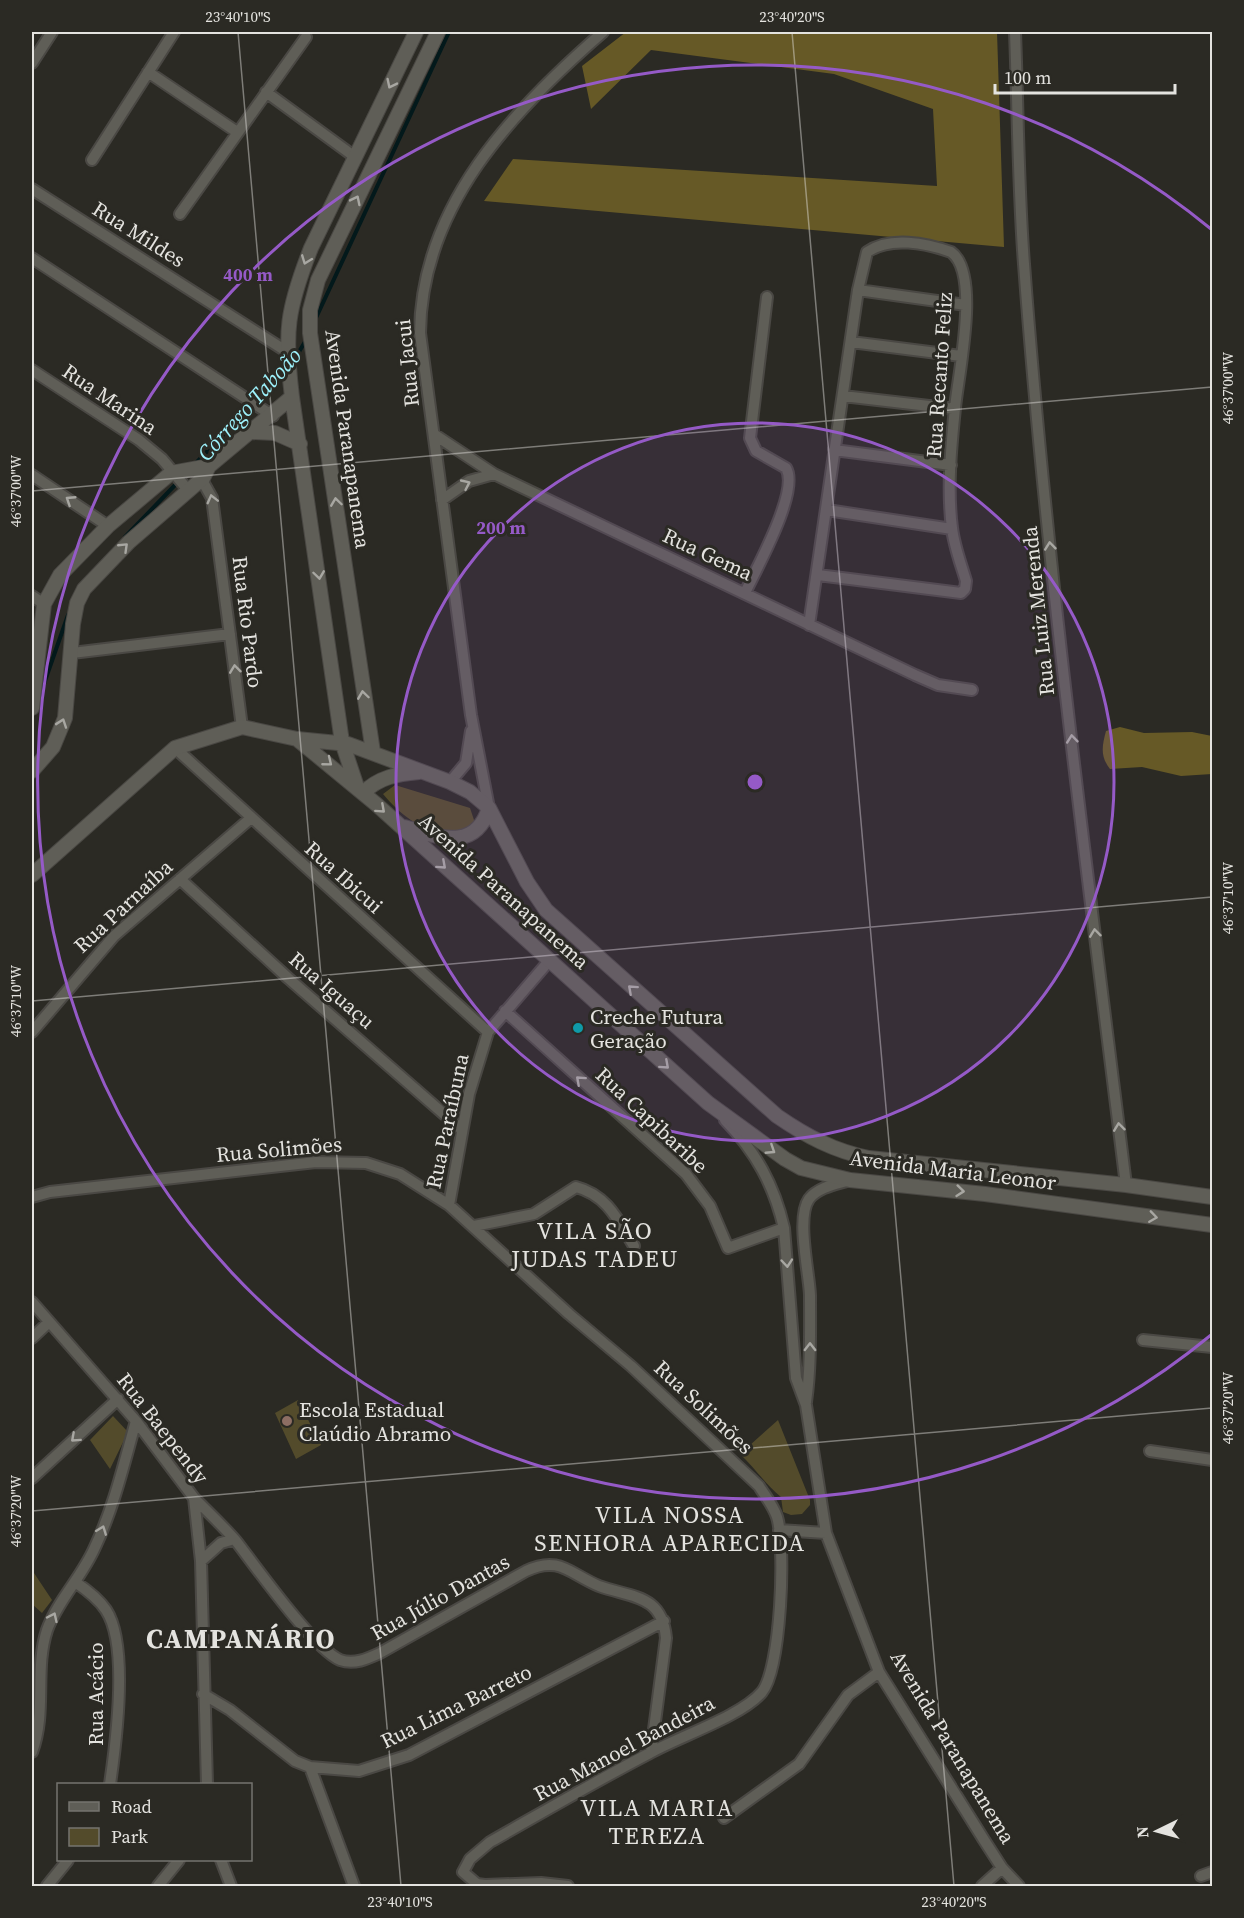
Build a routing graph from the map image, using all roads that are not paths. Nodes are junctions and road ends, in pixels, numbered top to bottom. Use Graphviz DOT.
graph roads {
  1 [pos="52,32"];
  2 [pos="174,32"];
  3 [pos="416,32"];
  4 [pos="438,32"];
  5 [pos="603,32"];
  6 [pos="1015,32"];
  7 [pos="306,37"];
  8 [pos="32,63"];
  9 [pos="148,72"];
  10 [pos="266,92"];
  11 [pos="237,132"];
  12 [pos="355,157"];
  13 [pos="92,160"];
  14 [pos="32,189"];
  15 [pos="180,214"];
  16 [pos="32,258"];
  17 [pos="858,290"];
  18 [pos="767,297"];
  19 [pos="966,305"];
  20 [pos="851,342"];
  21 [pos="286,351"];
  22 [pos="961,356"];
  23 [pos="32,370"];
  24 [pos="843,396"];
  25 [pos="292,397"];
  26 [pos="955,410"];
  27 [pos="273,416"];
  28 [pos="253,432"];
  29 [pos="435,435"];
  30 [pos="300,444"];
  31 [pos="834,450"];
  32 [pos="951,465"];
  33 [pos="206,472"];
  34 [pos="171,473"];
  35 [pos="494,474"];
  36 [pos="32,475"];
  37 [pos="188,490"];
  38 [pos="442,500"];
  39 [pos="827,510"];
  40 [pos="108,526"];
  41 [pos="952,529"];
  42 [pos="818,575"];
  43 [pos="745,593"];
  44 [pos="32,596"];
  45 [pos="45,604"];
  46 [pos="809,625"];
  47 [pos="230,634"];
  48 [pos="72,653"];
  49 [pos="972,690"];
  50 [pos="32,708"];
  51 [pos="471,715"];
  52 [pos="242,728"];
  53 [pos="297,739"];
  54 [pos="342,742"];
  55 [pos="176,748"];
  56 [pos="373,752"];
  57 [pos="32,771"];
  58 [pos="421,772"];
  59 [pos="450,782"];
  60 [pos="360,790"];
  61 [pos="489,808"];
  62 [pos="251,818"];
  63 [pos="399,825"];
  64 [pos="32,875"];
  65 [pos="180,879"];
  66 [pos="549,961"];
  67 [pos="505,1011"];
  68 [pos="32,1032"];
  69 [pos="488,1032"];
  70 [pos="723,1070"];
  71 [pos="708,1103"];
  72 [pos="461,1129"];
  73 [pos="985,1170"];
  74 [pos="850,1180"];
  75 [pos="1126,1185"];
  76 [pos="985,1194"];
  77 [pos="32,1197"];
  78 [pos="1212,1197"];
  79 [pos="449,1205"];
  80 [pos="1206,1224"];
  81 [pos="474,1226"];
  82 [pos="784,1228"];
  83 [pos="1212,1231"];
  84 [pos="634,1246"];
  85 [pos="32,1302"];
  86 [pos="49,1322"];
  87 [pos="32,1338"];
  88 [pos="1143,1340"];
  89 [pos="1212,1347"];
  90 [pos="118,1399"];
  91 [pos="806,1405"];
  92 [pos="136,1421"];
  93 [pos="1150,1451"];
  94 [pos="1212,1460"];
  95 [pos="32,1478"];
  96 [pos="194,1498"];
  97 [pos="779,1530"];
  98 [pos="826,1533"];
  99 [pos="234,1539"];
  100 [pos="201,1561"];
  101 [pos="75,1582"];
  102 [pos="664,1621"];
  103 [pos="36,1658"];
  104 [pos="879,1672"];
  105 [pos="203,1694"];
  106 [pos="32,1752"];
  107 [pos="651,1752"];
  108 [pos="310,1767"];
  109 [pos="110,1783"];
  110 [pos="207,1783"];
  111 [pos="724,1818"];
  112 [pos="67,1861"];
  113 [pos="177,1861"];
  114 [pos="221,1861"];
  115 [pos="1002,1868"];
  116 [pos="1212,1872"];
  117 [pos="1201,1876"];
  118 [pos="47,1887"];
  119 [pos="158,1887"];
  120 [pos="231,1887"];
  121 [pos="354,1887"];
  122 [pos="568,1887"];
  123 [pos="982,1887"];
  124 [pos="1019,1887"];
  1 -- 8 [label="street"];
  2 -- 9 [label="street"];
  3 -- 12 [label="street, one-way"];
  56 -- 4 [label="street, Avenida Paranapanema, one-way"];
  5 -- 29 [label="street, Rua Jacui"];
  75 -- 6 [label="street, Rua Luiz Merenda, one-way"];
  7 -- 10 [label="street"];
  9 -- 11 [label="street"];
  9 -- 13 [label="street"];
  10 -- 11 [label="street"];
  10 -- 12 [label="street"];
  11 -- 15 [label="street"];
  12 -- 21 [label="street, one-way"];
  14 -- 21 [label="street, Rua Mildes"];
  16 -- 27 [label="street"];
  17 -- 19 [label="street"];
  17 -- 19 [label="street, Rua Recanto Feliz"];
  17 -- 20 [label="street, Rua Recanto Feliz"];
  18 -- 43 [label="street"];
  19 -- 22 [label="street, Rua Recanto Feliz"];
  20 -- 22 [label="street"];
  20 -- 24 [label="street, Rua Recanto Feliz"];
  21 -- 25 [label="street"];
  22 -- 26 [label="street, Rua Recanto Feliz"];
  23 -- 34 [label="street, Rua Marina"];
  24 -- 26 [label="street"];
  24 -- 31 [label="street, Rua Recanto Feliz"];
  25 -- 27 [label="street"];
  25 -- 30 [label="street"];
  26 -- 32 [label="street, Rua Recanto Feliz"];
  27 -- 28 [label="street"];
  28 -- 30 [label="street"];
  28 -- 33 [label="street"];
  29 -- 35 [label="street, Rua Gema"];
  29 -- 38 [label="street, Rua Jacui"];
  30 -- 54 [label="street, one-way"];
  31 -- 32 [label="street"];
  31 -- 39 [label="street, Rua Recanto Feliz"];
  32 -- 41 [label="street, Rua Recanto Feliz"];
  33 -- 34 [label="street"];
  33 -- 37 [label="street"];
  47 -- 33 [label="street, Rua Rio Pardo, one-way"];
  34 -- 37 [label="street, Rua Marina"];
  34 -- 40 [label="street"];
  38 -- 35 [label="street, one-way"];
  35 -- 43 [label="street, Rua Gema"];
  40 -- 36 [label="street, one-way"];
  48 -- 37 [label="street, one-way"];
  38 -- 51 [label="street, Rua Jacui"];
  39 -- 41 [label="street"];
  39 -- 42 [label="street, Rua Recanto Feliz"];
  40 -- 45 [label="street"];
  41 -- 42 [label="street, Rua Recanto Feliz"];
  42 -- 46 [label="street, Rua Recanto Feliz"];
  43 -- 46 [label="street, Rua Gema"];
  44 -- 45 [label="street"];
  45 -- 50 [label="street"];
  46 -- 49 [label="street, Rua Gema"];
  47 -- 48 [label="street"];
  52 -- 47 [label="street, Rua Rio Pardo, one-way"];
  57 -- 48 [label="street, one-way"];
  51 -- 59 [label="street, Rua Jacui"];
  51 -- 61 [label="street, Rua Jacui"];
  52 -- 53 [label="street"];
  52 -- 55 [label="street"];
  53 -- 54 [label="street"];
  53 -- 60 [label="street, Avenida Paranapanema, one-way"];
  54 -- 56 [label="street"];
  54 -- 60 [label="street"];
  55 -- 62 [label="street, Rua Ibicui"];
  55 -- 64 [label="street"];
  56 -- 58 [label="street, Avenida Paranapanema"];
  58 -- 59 [label="street, Avenida Paranapanema"];
  58 -- 60 [label="street"];
  59 -- 61 [label="street, Avenida Paranapanema"];
  60 -- 63 [label="street, Avenida Paranapanema, one-way"];
  61 -- 63 [label="street"];
  70 -- 61 [label="street, Avenida Paranapanema, one-way"];
  62 -- 65 [label="street, Rua Parnaíba"];
  62 -- 69 [label="street, Rua Ibicui"];
  63 -- 66 [label="street, Avenida Paranapanema, one-way"];
  65 -- 68 [label="street, Rua Parnaíba"];
  65 -- 72 [label="street, Rua Iguaçu"];
  66 -- 67 [label="street, Rua Paraíbuna"];
  66 -- 71 [label="street, Avenida Paranapanema, one-way"];
  67 -- 69 [label="street, Rua Paraíbuna"];
  82 -- 67 [label="street, Rua Capibaribe, one-way"];
  69 -- 72 [label="street, Rua Paraíbuna"];
  70 -- 73 [label="street, Avenida Maria Leonor"];
  71 -- 74 [label="street, Avenida Maria Leonor, one-way"];
  71 -- 82 [label="street, Avenida Paranapanema"];
  72 -- 79 [label="street, Rua Paraíbuna"];
  73 -- 75 [label="street, Avenida Maria Leonor"];
  73 -- 76 [label="street"];
  74 -- 76 [label="street, Avenida Maria Leonor, one-way"];
  91 -- 74 [label="street, Avenida Paranapanema, one-way"];
  75 -- 78 [label="street, Avenida Maria Leonor"];
  76 -- 80 [label="street, Avenida Maria Leonor, one-way"];
  77 -- 79 [label="street, Rua Solimões"];
  79 -- 81 [label="street, Rua Solimões"];
  80 -- 83 [label="street"];
  81 -- 84 [label="street"];
  81 -- 97 [label="street, Rua Solimões"];
  82 -- 91 [label="street, Avenida Paranapanema, one-way"];
  85 -- 86 [label="street, Rua Baependy"];
  86 -- 87 [label="street"];
  86 -- 90 [label="street, Rua Baependy"];
  88 -- 89 [label="street"];
  90 -- 92 [label="street, Rua Baependy"];
  90 -- 95 [label="street, one-way"];
  91 -- 98 [label="street, Avenida Paranapanema"];
  92 -- 96 [label="street, Rua Baependy"];
  101 -- 92 [label="street, one-way"];
  93 -- 94 [label="street"];
  96 -- 99 [label="street, Rua Júlio Dantas"];
  96 -- 100 [label="street, Rua Baependy"];
  97 -- 98 [label="street"];
  97 -- 107 [label="street, Rua Manoel Bandeira"];
  98 -- 104 [label="street, Avenida Paranapanema"];
  99 -- 100 [label="street"];
  99 -- 102 [label="street, Rua Júlio Dantas"];
  100 -- 105 [label="street, Rua Baependy"];
  103 -- 101 [label="street, one-way"];
  101 -- 109 [label="street, Rua Acácio"];
  102 -- 107 [label="street"];
  102 -- 108 [label="street, Rua Lima Barreto"];
  103 -- 106 [label="street"];
  104 -- 111 [label="street"];
  104 -- 115 [label="street, Avenida Paranapanema"];
  105 -- 108 [label="street, Rua Lima Barreto"];
  105 -- 110 [label="street, Rua Baependy"];
  107 -- 122 [label="street, Rua Manoel Bandeira"];
  108 -- 121 [label="street"];
  112 -- 118 [label="street"];
  113 -- 119 [label="street"];
  114 -- 120 [label="street"];
  115 -- 123 [label="street"];
  115 -- 124 [label="street, Avenida Paranapanema"];
  116 -- 117 [label="street"];
}
